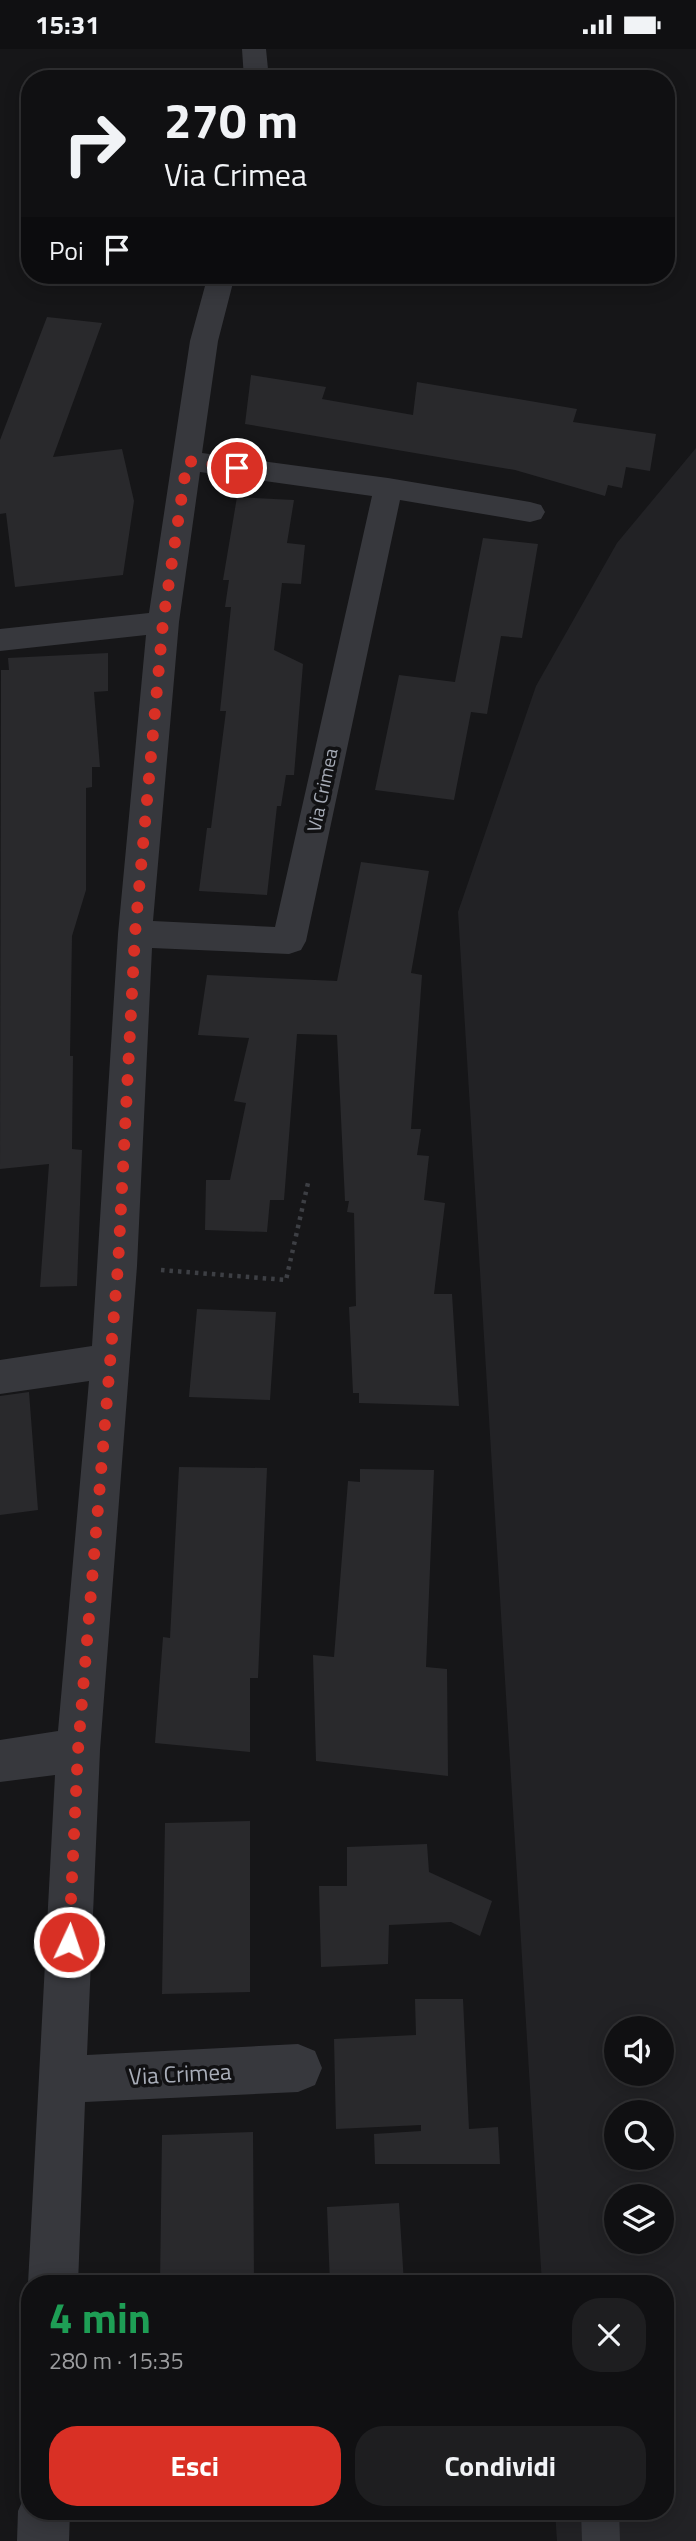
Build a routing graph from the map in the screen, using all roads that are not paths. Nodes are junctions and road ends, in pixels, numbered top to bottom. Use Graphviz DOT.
graph roads {
  1 [pos="254,49"];
  2 [pos="256,70"];
  3 [pos="219,284"];
  4 [pos="187,461"];
  5 [pos="388,488"];
  6 [pos="530,512"];
  7 [pos="163,622"];
  8 [pos="0,640"];
  9 [pos="135,934"];
  10 [pos="108,1361"];
  11 [pos="0,1377"];
  12 [pos="78,1750"];
  13 [pos="0,1761"];
  14 [pos="298,2068"];
  15 [pos="62,2080"];
  16 [pos="53,2275"];
  17 [pos="44,2520"];
  18 [pos="600,2520"];
  19 [pos="43,2541"];
  20 [pos="601,2541"];
  1 -- 2 [label="street"];
  3 -- 4 [label="street"];
  4 -- 5 [label="street"];
  4 -- 7 [label="street"];
  5 -- 6 [label="street"];
  5 -- 9 [label="street, Via Crimea"];
  7 -- 8 [label="street"];
  7 -- 9 [label="street"];
  9 -- 10 [label="street"];
  10 -- 11 [label="street"];
  10 -- 12 [label="street"];
  12 -- 13 [label="street"];
  12 -- 15 [label="street"];
  14 -- 15 [label="street, Via Crimea"];
  15 -- 16 [label="street"];
  17 -- 19 [label="street"];
  18 -- 20 [label="lane"];
}
